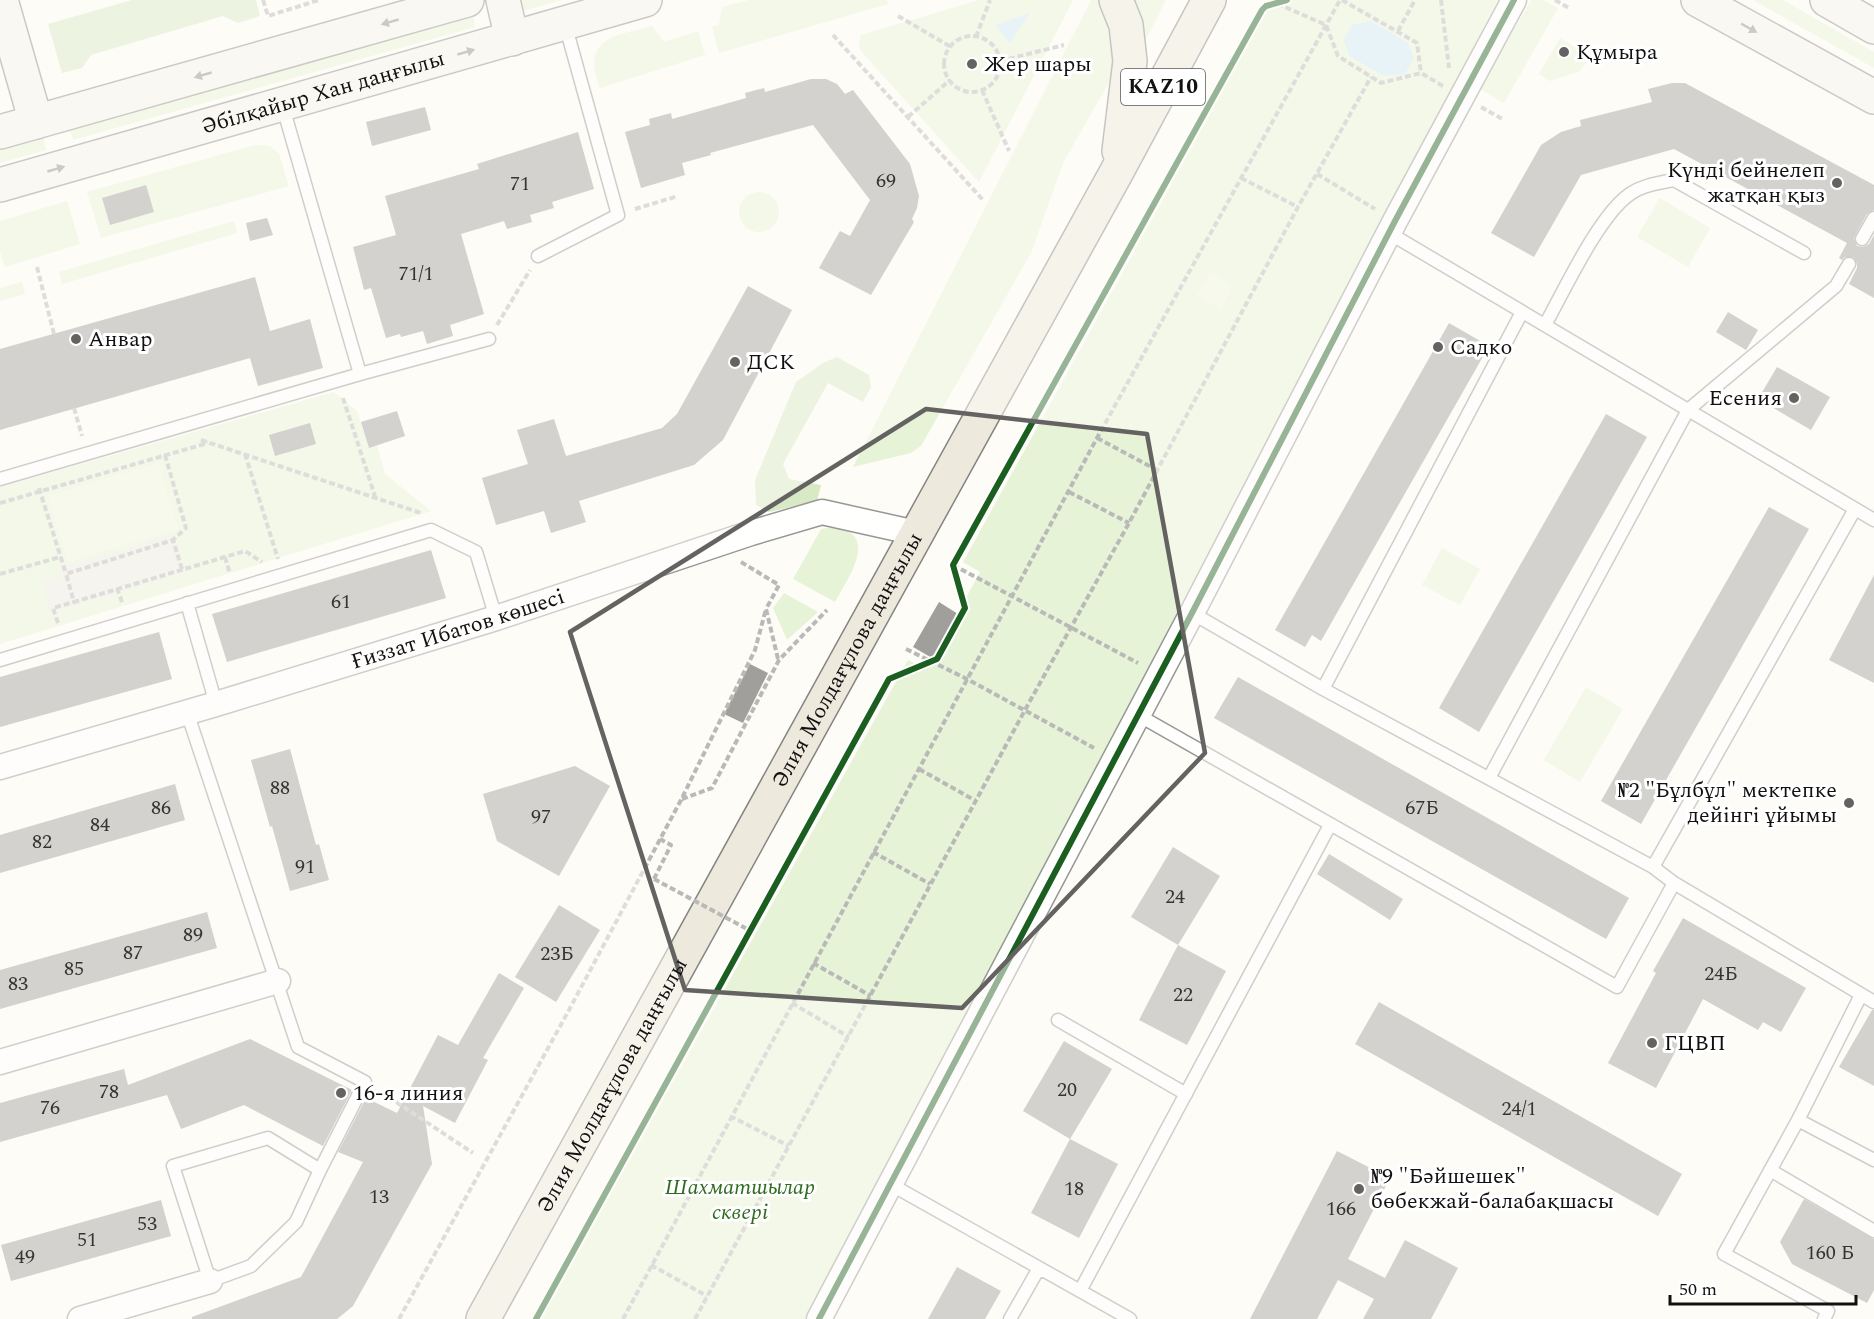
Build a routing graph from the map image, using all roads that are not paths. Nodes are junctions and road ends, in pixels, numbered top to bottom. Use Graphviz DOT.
graph roads {
  1 [pos="1,0"];
  2 [pos="467,0"];
  3 [pos="503,0"];
  4 [pos="645,0"];
  5 [pos="1116,0"];
  6 [pos="1209,0"];
  7 [pos="1514,0"];
  8 [pos="1698,0"];
  9 [pos="1827,0"];
  10 [pos="565,23"];
  11 [pos="1874,27"];
  12 [pos="512,39"];
  13 [pos="7,51"];
  14 [pos="1874,97"];
  15 [pos="281,104"];
  16 [pos="36,122"];
  17 [pos="0,132"];
  18 [pos="1116,173"];
  19 [pos="0,185"];
  20 [pos="1874,218"];
  21 [pos="1392,227"];
  22 [pos="1863,239"];
  23 [pos="1804,253"];
  24 [pos="538,256"];
  25 [pos="1849,264"];
  26 [pos="1522,312"];
  27 [pos="1545,325"];
  28 [pos="489,339"];
  29 [pos="360,374"];
  30 [pos="1688,410"];
  31 [pos="0,479"];
  32 [pos="1855,509"];
  33 [pos="1874,520"];
  34 [pos="916,533"];
  35 [pos="186,603"];
  36 [pos="1192,613"];
  37 [pos="496,618"];
  38 [pos="0,660"];
  39 [pos="1323,689"];
  40 [pos="216,704"];
  41 [pos="187,712"];
  42 [pos="1138,716"];
  43 [pos="0,767"];
  44 [pos="1489,778"];
  45 [pos="1330,825"];
  46 [pos="1653,867"];
  47 [pos="1674,883"];
  48 [pos="278,981"];
  49 [pos="1861,995"];
  50 [pos="1874,1002"];
  51 [pos="1058,1020"];
  52 [pos="0,1062"];
  53 [pos="1186,1094"];
  54 [pos="1798,1120"];
  55 [pos="1874,1160"];
  56 [pos="320,1170"];
  57 [pos="1770,1170"];
  58 [pos="890,1184"];
  59 [pos="1874,1231"];
  60 [pos="1039,1268"];
  61 [pos="210,1281"];
  62 [pos="1080,1291"];
  63 [pos="80,1319"];
  64 [pos="483,1319"];
  65 [pos="819,1319"];
  66 [pos="1010,1319"];
  67 [pos="1130,1319"];
  68 [pos="1824,1319"];
  1 -- 13 [label="main road"];
  2 -- 16 [label="main road, one-way"];
  3 -- 12 [label="main road"];
  4 -- 10 [label="main road, Әбілқайыр Хан даңғылы"];
  5 -- 18 [label="main road"];
  6 -- 18 [label="main road, Әлия Молдағұлова даңғылы / KAZ10"];
  7 -- 21 [label="street"];
  8 -- 14 [label="main road, one-way"];
  9 -- 11 [label="main road"];
  10 -- 12 [label="main road, Әбілқайыр Хан даңғылы"];
  10 -- 24 [label="lane"];
  15 -- 12 [label="main road, Әбілқайыр Хан даңғылы, one-way"];
  13 -- 16 [label="main road"];
  19 -- 15 [label="main road, Әбілқайыр Хан даңғылы, one-way"];
  15 -- 29 [label="lane"];
  16 -- 17 [label="main road"];
  18 -- 34 [label="main road, Әлия Молдағұлова даңғылы / KAZ10"];
  20 -- 22 [label="lane"];
  21 -- 26 [label="lane"];
  21 -- 36 [label="street"];
  23 -- 27 [label="lane"];
  25 -- 30 [label="lane"];
  26 -- 27 [label="lane"];
  26 -- 39 [label="lane"];
  27 -- 30 [label="lane"];
  28 -- 29 [label="lane"];
  29 -- 31 [label="lane"];
  30 -- 32 [label="lane"];
  30 -- 44 [label="lane"];
  32 -- 33 [label="lane"];
  32 -- 46 [label="lane"];
  34 -- 37 [label="street, Ғиззат Ибатов көшесі"];
  34 -- 64 [label="main road, Әлия Молдағұлова даңғылы / KAZ10"];
  35 -- 37 [label="lane"];
  35 -- 38 [label="lane"];
  35 -- 40 [label="lane"];
  36 -- 39 [label="lane"];
  36 -- 42 [label="street"];
  37 -- 40 [label="street, Ғиззат Ибатов көшесі"];
  39 -- 44 [label="lane"];
  40 -- 41 [label="street, Ғиззат Ибатов көшесі"];
  41 -- 43 [label="street, Ғиззат Ибатов көшесі"];
  41 -- 48 [label="lane"];
  42 -- 45 [label="lane"];
  42 -- 58 [label="street"];
  44 -- 46 [label="lane"];
  45 -- 47 [label="lane"];
  45 -- 53 [label="lane"];
  46 -- 47 [label="lane"];
  47 -- 49 [label="lane"];
  48 -- 52 [label="street"];
  48 -- 56 [label="lane"];
  49 -- 50 [label="lane"];
  49 -- 54 [label="lane"];
  51 -- 53 [label="lane"];
  53 -- 62 [label="lane"];
  54 -- 55 [label="lane"];
  54 -- 57 [label="lane"];
  56 -- 61 [label="lane"];
  56 -- 61 [label="lane"];
  57 -- 59 [label="lane"];
  57 -- 68 [label="lane"];
  58 -- 60 [label="lane"];
  58 -- 65 [label="street"];
  60 -- 62 [label="lane"];
  60 -- 66 [label="lane"];
  61 -- 63 [label="street"];
  62 -- 67 [label="lane"];
}
